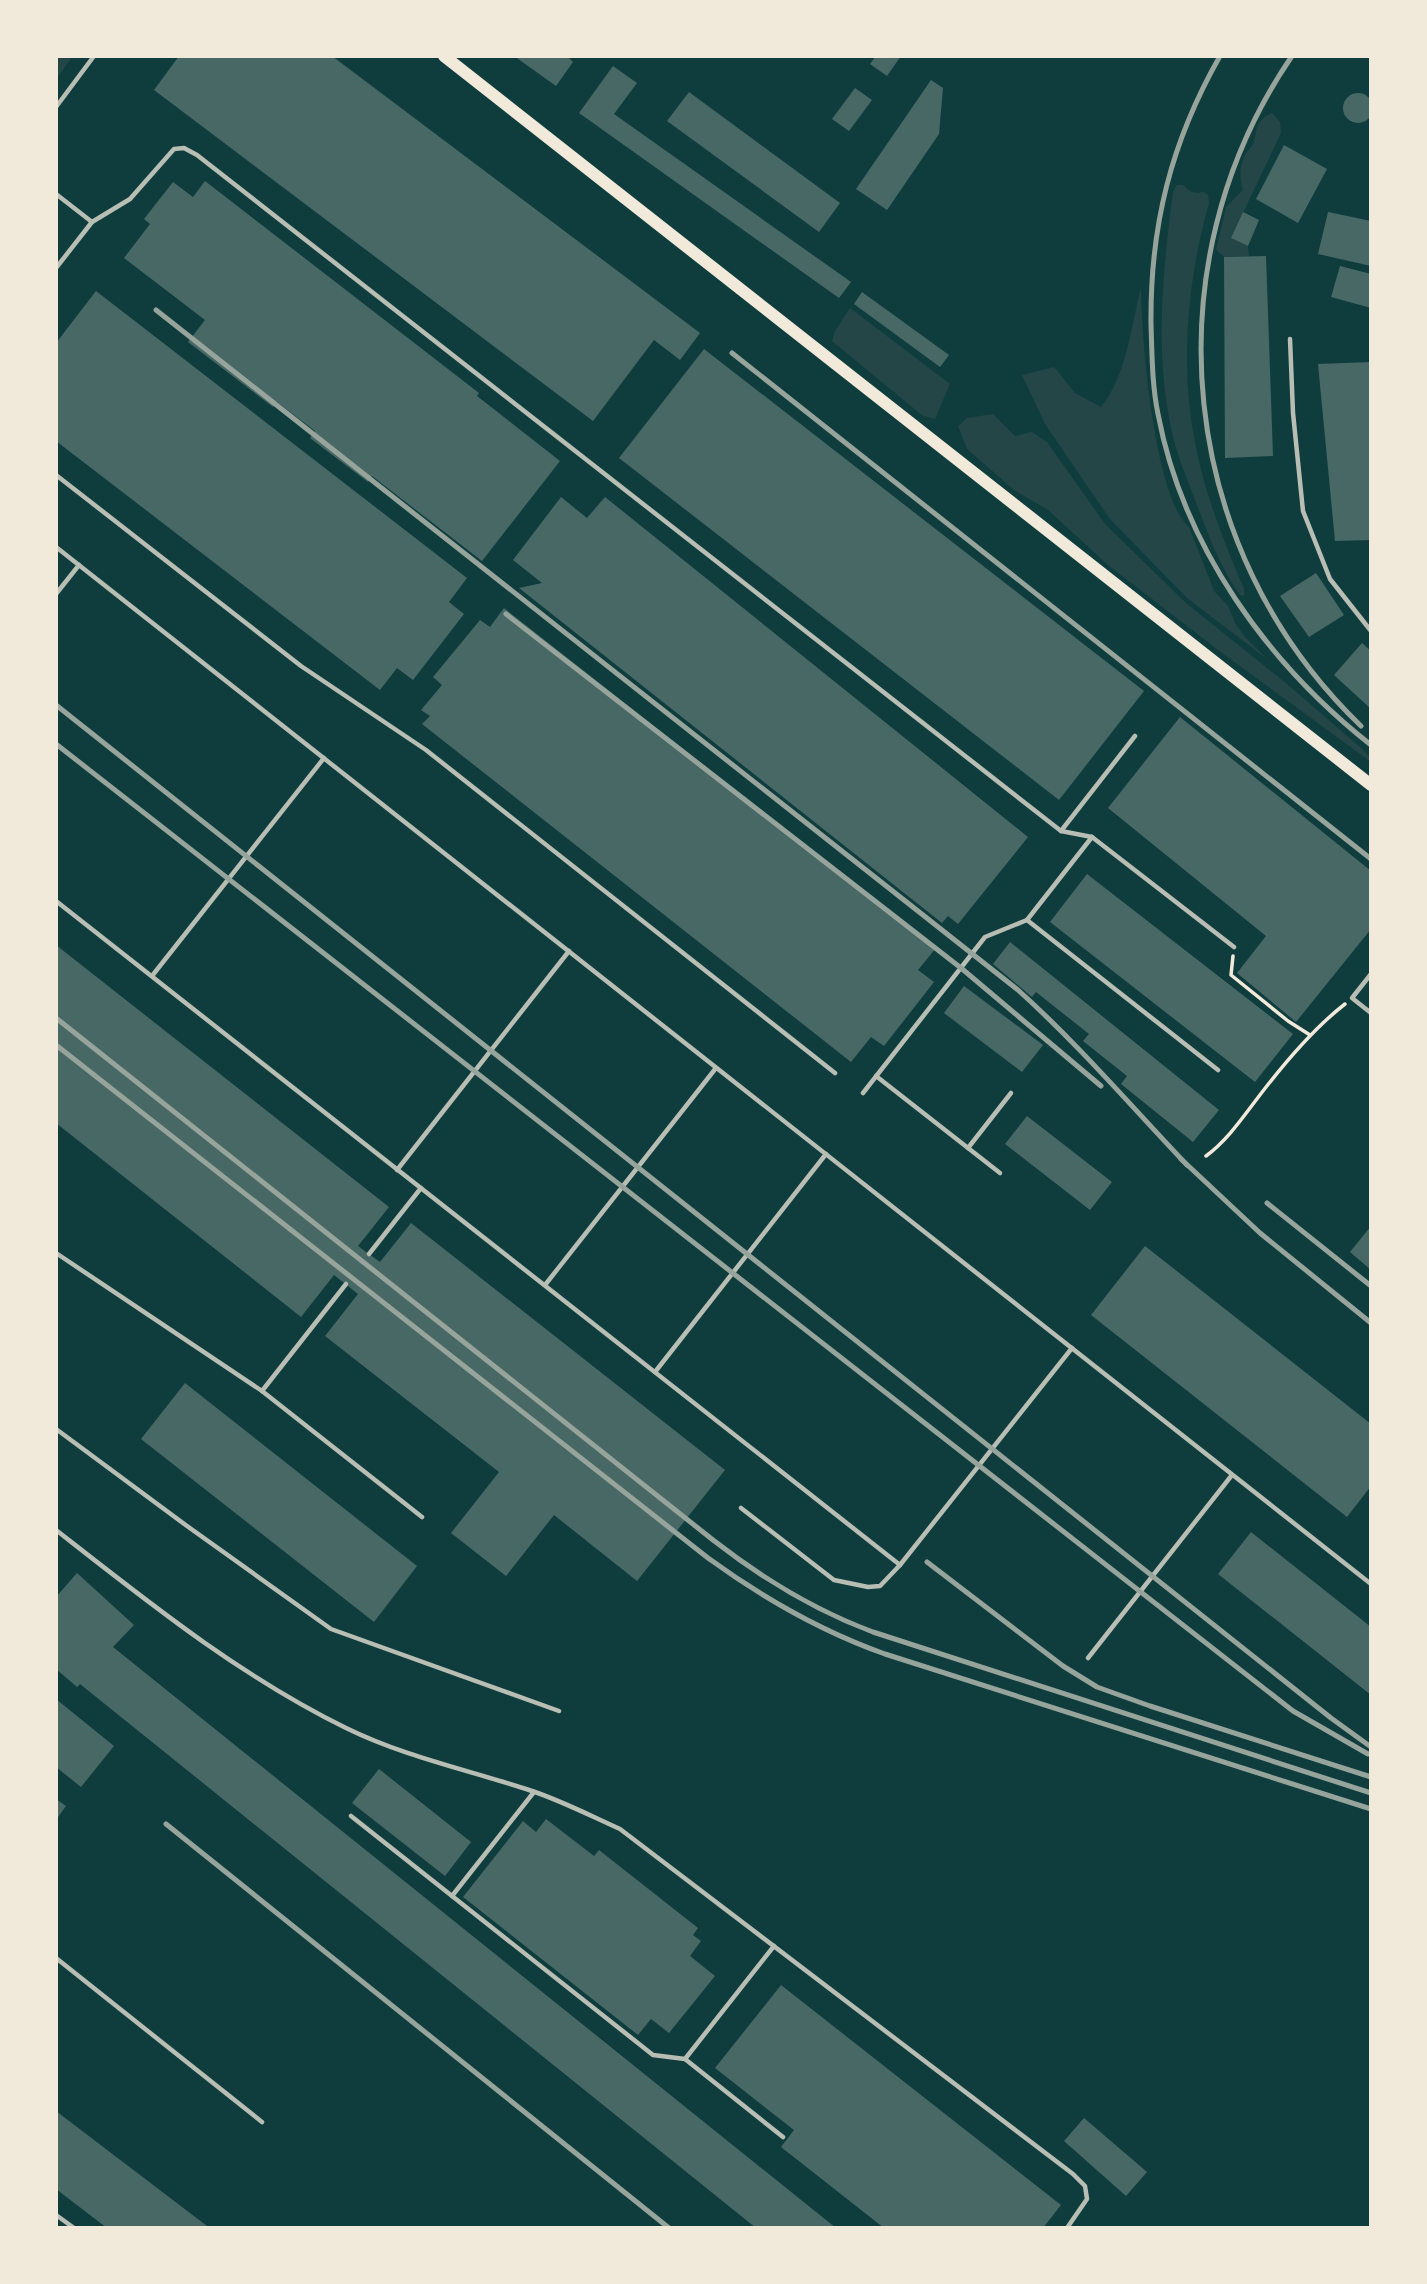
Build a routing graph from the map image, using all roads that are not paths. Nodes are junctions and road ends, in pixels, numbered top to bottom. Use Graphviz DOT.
graph roads {
  1 [pos="94,56"];
  2 [pos="447,57"];
  3 [pos="56,107"];
  4 [pos="56,194"];
  5 [pos="92,222"];
  6 [pos="56,268"];
  7 [pos="1290,339"];
  8 [pos="56,475"];
  9 [pos="56,547"];
  10 [pos="79,565"];
  11 [pos="56,594"];
  12 [pos="1371,631"];
  13 [pos="1135,736"];
  14 [pos="324,758"];
  15 [pos="1371,785"];
  16 [pos="1061,831"];
  17 [pos="1092,837"];
  18 [pos="56,901"];
  19 [pos="1027,920"];
  20 [pos="1234,947"];
  21 [pos="569,951"];
  22 [pos="1371,974"];
  23 [pos="152,976"];
  24 [pos="1371,1013"];
  25 [pos="716,1068"];
  26 [pos="1218,1070"];
  27 [pos="835,1073"];
  28 [pos="876,1076"];
  29 [pos="863,1093"];
  30 [pos="1011,1093"];
  31 [pos="968,1148"];
  32 [pos="827,1154"];
  33 [pos="397,1170"];
  34 [pos="1000,1174"];
  35 [pos="421,1188"];
  36 [pos="56,1253"];
  37 [pos="369,1254"];
  38 [pos="346,1284"];
  39 [pos="545,1285"];
  40 [pos="1072,1348"];
  41 [pos="655,1372"];
  42 [pos="261,1391"];
  43 [pos="56,1429"];
  44 [pos="1232,1475"];
  45 [pos="741,1508"];
  46 [pos="422,1517"];
  47 [pos="56,1530"];
  48 [pos="900,1565"];
  49 [pos="1371,1584"];
  50 [pos="1088,1658"];
  51 [pos="559,1711"];
  52 [pos="534,1792"];
  53 [pos="351,1816"];
  54 [pos="452,1896"];
  55 [pos="774,1946"];
  56 [pos="56,1958"];
  57 [pos="685,2059"];
  58 [pos="262,2122"];
  59 [pos="783,2137"];
  60 [pos="56,2216"];
  61 [pos="74,2228"];
  62 [pos="1067,2228"];
  1 -- 3 [label="lane"];
  2 -- 15 [label="main road"];
  4 -- 5 [label="lane"];
  5 -- 6 [label="lane"];
  5 -- 16 [label="lane"];
  7 -- 12 [label="lane"];
  8 -- 27 [label="lane"];
  9 -- 10 [label="lane"];
  10 -- 11 [label="lane"];
  10 -- 14 [label="lane"];
  13 -- 16 [label="lane"];
  14 -- 21 [label="lane"];
  14 -- 23 [label="lane"];
  16 -- 17 [label="lane"];
  17 -- 19 [label="lane"];
  17 -- 20 [label="lane"];
  18 -- 23 [label="lane"];
  19 -- 26 [label="lane"];
  19 -- 28 [label="lane"];
  21 -- 25 [label="lane"];
  21 -- 33 [label="lane"];
  22 -- 24 [label="lane"];
  23 -- 33 [label="lane"];
  25 -- 32 [label="lane"];
  25 -- 39 [label="lane"];
  28 -- 29 [label="lane"];
  28 -- 31 [label="lane"];
  30 -- 31 [label="lane"];
  31 -- 34 [label="lane"];
  32 -- 40 [label="lane"];
  32 -- 41 [label="lane"];
  33 -- 35 [label="lane"];
  35 -- 37 [label="lane"];
  35 -- 39 [label="lane"];
  36 -- 42 [label="lane"];
  38 -- 42 [label="lane"];
  39 -- 41 [label="lane"];
  40 -- 44 [label="lane"];
  40 -- 48 [label="lane"];
  41 -- 48 [label="lane"];
  42 -- 46 [label="lane"];
  43 -- 51 [label="lane"];
  44 -- 49 [label="lane"];
  44 -- 50 [label="lane"];
  45 -- 48 [label="lane"];
  47 -- 52 [label="lane"];
  52 -- 54 [label="lane"];
  52 -- 55 [label="lane"];
  53 -- 54 [label="lane"];
  54 -- 57 [label="lane"];
  55 -- 57 [label="lane"];
  55 -- 62 [label="lane"];
  56 -- 58 [label="lane"];
  57 -- 59 [label="lane"];
  60 -- 61 [label="lane"];
}
